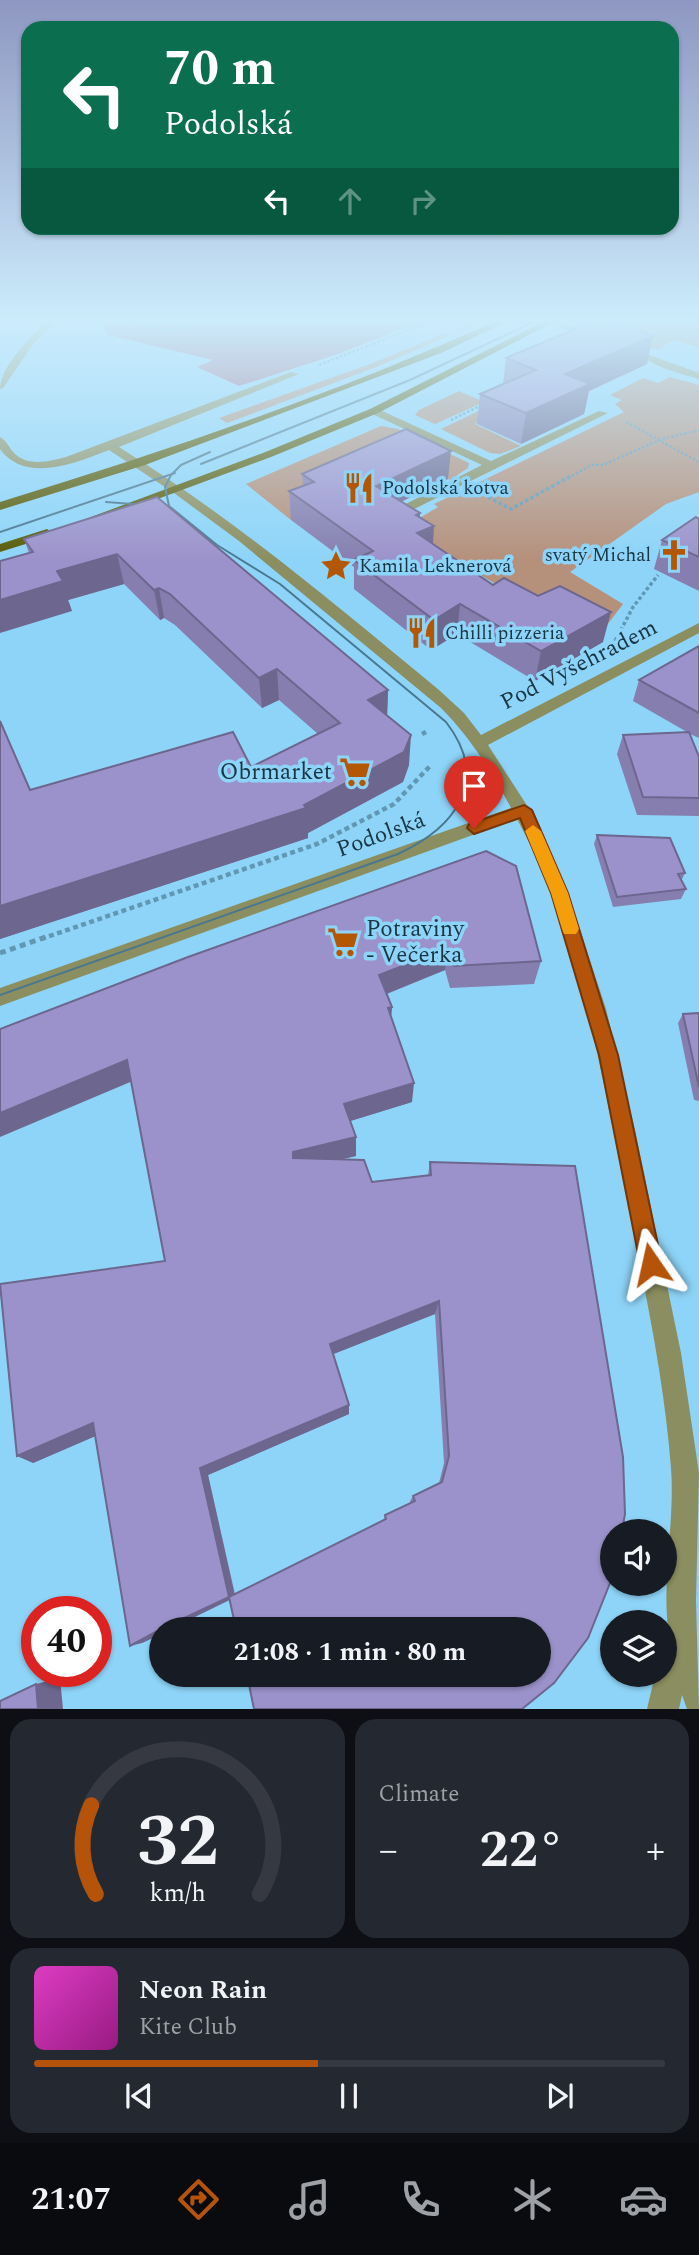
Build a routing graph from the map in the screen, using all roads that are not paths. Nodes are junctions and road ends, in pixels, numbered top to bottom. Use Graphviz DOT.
graph roads {
  1 [pos="226,401"];
  2 [pos="306,401"];
  3 [pos="394,401"];
  4 [pos="374,411"];
  5 [pos="603,413"];
  6 [pos="0,440"];
  7 [pos="110,446"];
  8 [pos="141,463"];
  9 [pos="491,465"];
  10 [pos="176,489"];
  11 [pos="0,506"];
  12 [pos="396,514"];
  13 [pos="86,520"];
  14 [pos="61,528"];
  15 [pos="0,548"];
  16 [pos="699,627"];
  17 [pos="479,743"];
  18 [pos="524,810"];
  19 [pos="0,997"];
  20 [pos="682,1624"];
  21 [pos="699,1701"];
  22 [pos="663,1709"];
  1 -- 7 [label="street"];
  2 -- 8 [label="main road"];
  3 -- 4 [label="main road"];
  4 -- 9 [label="street"];
  4 -- 10 [label="main road"];
  5 -- 9 [label="street"];
  6 -- 7 [label="street"];
  7 -- 8 [label="street"];
  8 -- 10 [label="street"];
  8 -- 11 [label="main road"];
  9 -- 12 [label="street"];
  10 -- 13 [label="main road"];
  10 -- 17 [label="street"];
  14 -- 15 [label="main road"];
  16 -- 17 [label="street, Pod Vyšehradem"];
  17 -- 18 [label="street"];
  18 -- 19 [label="street, Podolská"];
  18 -- 20 [label="street"];
  20 -- 21 [label="street"];
  20 -- 22 [label="street"];
}
